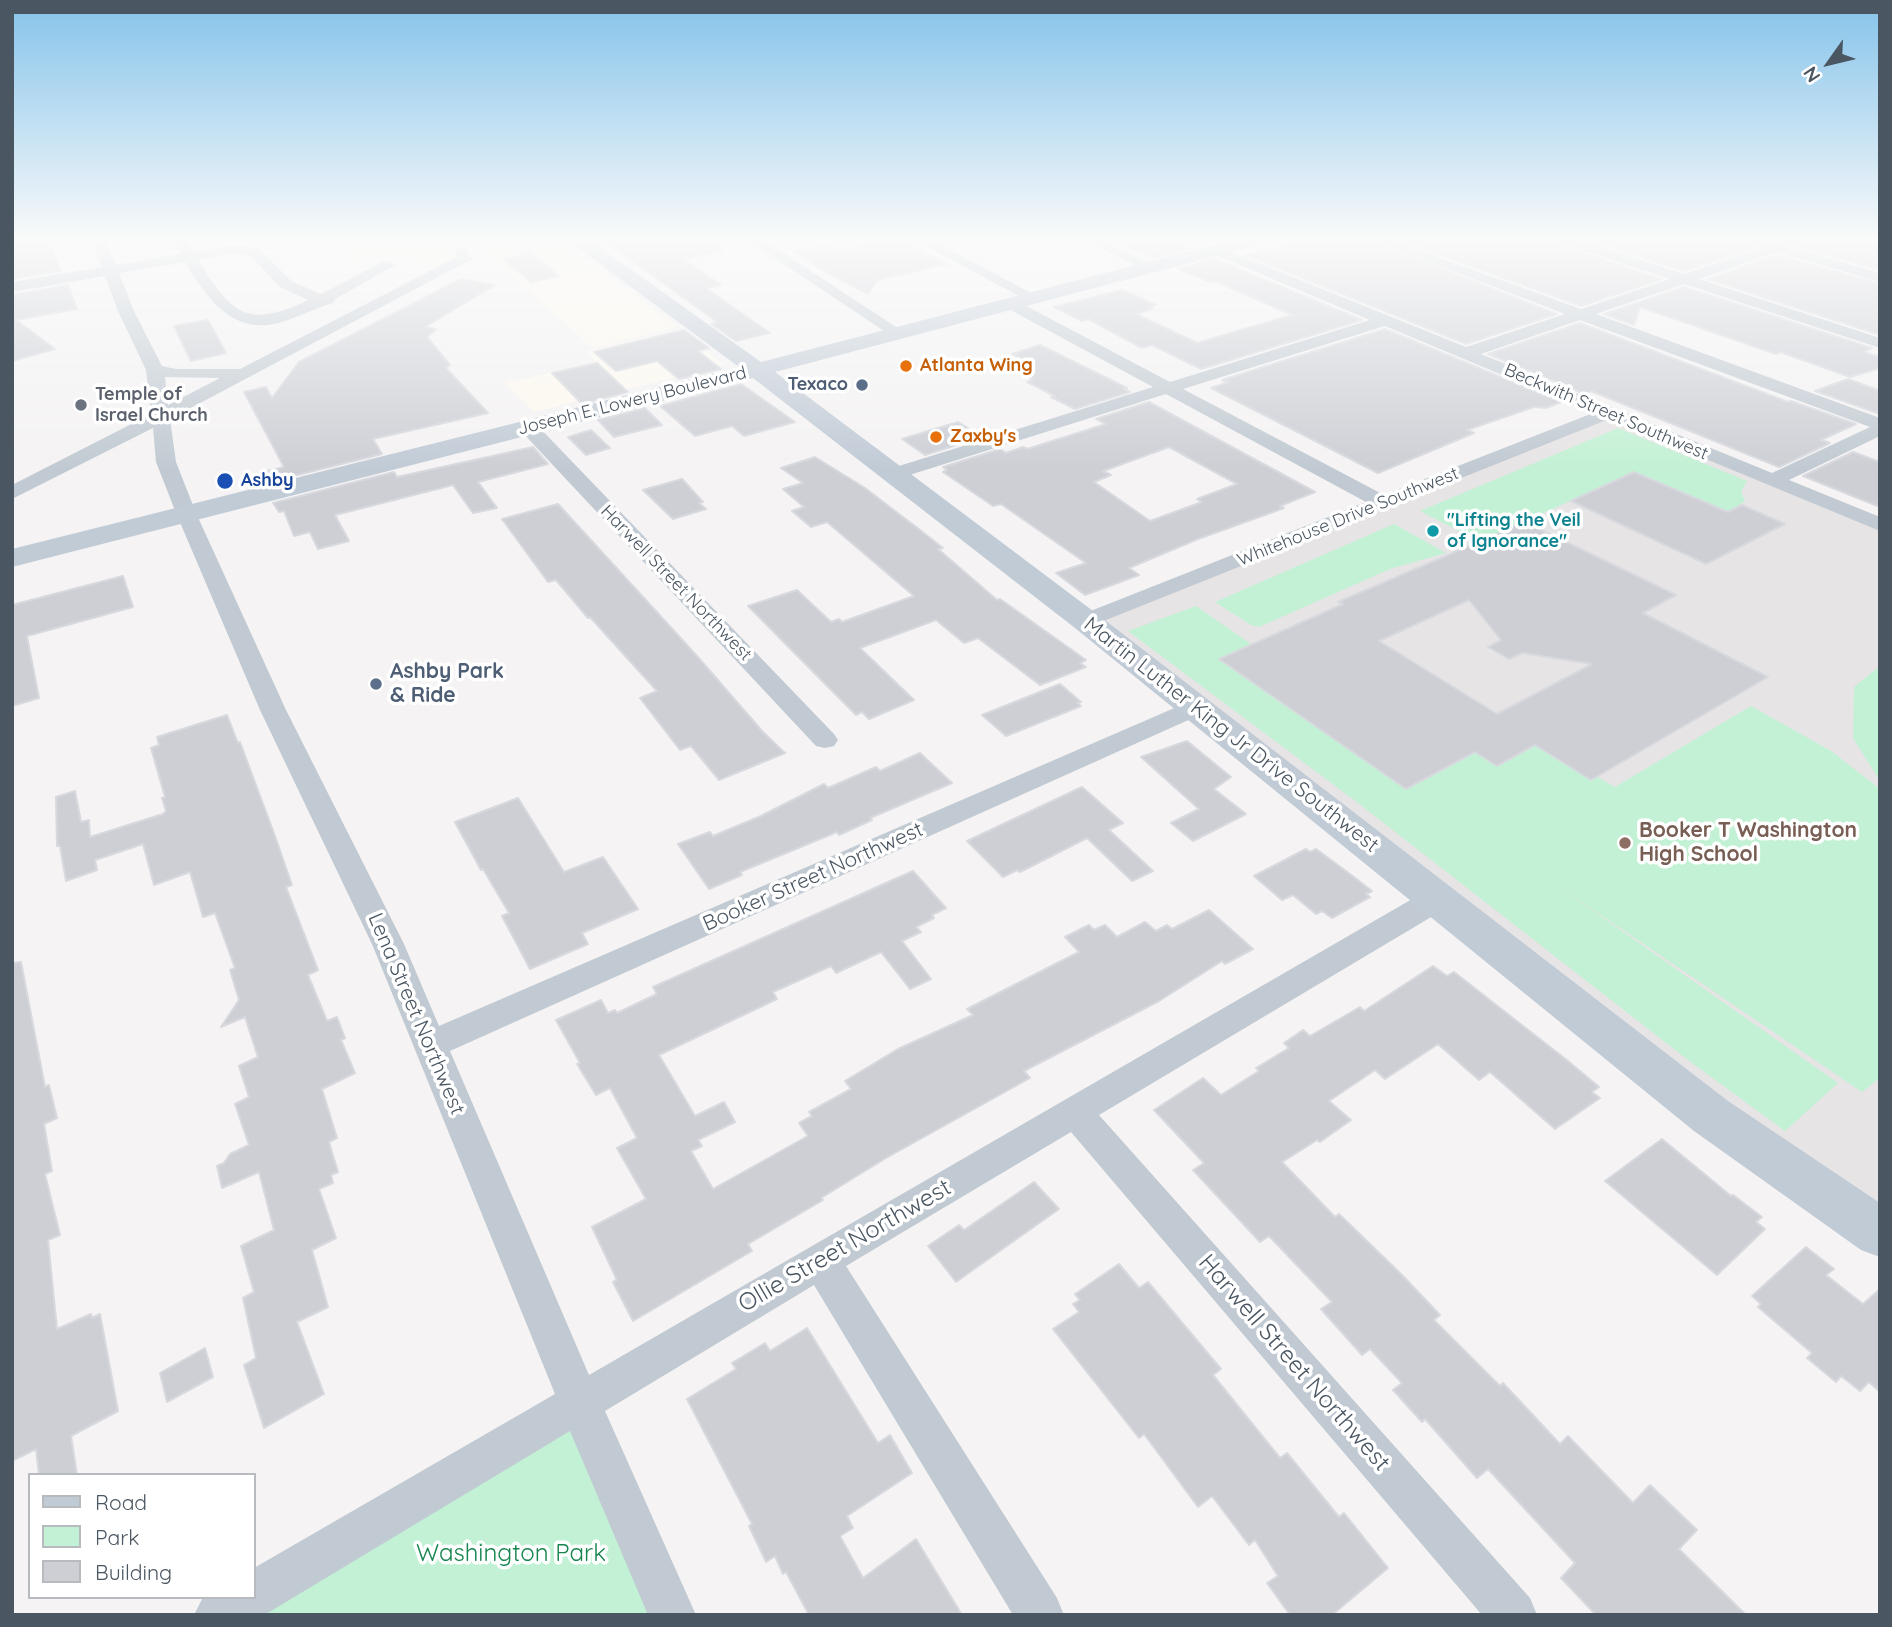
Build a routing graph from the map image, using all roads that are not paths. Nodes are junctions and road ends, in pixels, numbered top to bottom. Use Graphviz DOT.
graph roads {
  1 [pos="129,317"];
  2 [pos="243,317"];
  3 [pos="279,317"];
  4 [pos="353,317"];
  5 [pos="684,317"];
  6 [pos="873,317"];
  7 [pos="963,317"];
  8 [pos="1035,317"];
  9 [pos="1379,317"];
  10 [pos="1573,317"];
  11 [pos="1589,317"];
  12 [pos="1800,317"];
  13 [pos="1386,320"];
  14 [pos="899,334"];
  15 [pos="1880,343"];
  16 [pos="1466,354"];
  17 [pos="756,369"];
  18 [pos="155,370"];
  19 [pos="240,373"];
  20 [pos="1168,388"];
  21 [pos="1609,413"];
  22 [pos="162,416"];
  23 [pos="1880,424"];
  24 [pos="528,427"];
  25 [pos="1880,429"];
  26 [pos="893,474"];
  27 [pos="1772,481"];
  28 [pos="12,492"];
  29 [pos="1383,503"];
  30 [pos="186,513"];
  31 [pos="1880,525"];
  32 [pos="12,558"];
  33 [pos="1086,621"];
  34 [pos="1195,708"];
  35 [pos="825,740"];
  36 [pos="1437,899"];
  37 [pos="430,1045"];
  38 [pos="1075,1112"];
  39 [pos="1880,1233"];
  40 [pos="821,1261"];
  41 [pos="579,1402"];
  42 [pos="256,1593"];
  43 [pos="244,1599"];
  44 [pos="218,1615"];
  45 [pos="672,1615"];
  46 [pos="1040,1615"];
  47 [pos="1513,1615"];
  1 -- 18 [label="street, Lena Street Northwest"];
  2 -- 3 [label="street"];
  4 -- 19 [label="street"];
  5 -- 17 [label="main road, Martin Luther King Jr Drive Southwest"];
  6 -- 14 [label="street"];
  7 -- 14 [label="main road, Joseph E. Lowery Boulevard"];
  8 -- 20 [label="street"];
  9 -- 13 [label="street, Beckwith Street Southwest"];
  10 -- 16 [label="street"];
  11 -- 23 [label="street"];
  12 -- 15 [label="street"];
  13 -- 16 [label="street, Beckwith Street Southwest"];
  13 -- 20 [label="street"];
  14 -- 17 [label="main road, Joseph E. Lowery Boulevard"];
  16 -- 21 [label="street, Beckwith Street Southwest"];
  17 -- 24 [label="main road, Joseph E. Lowery Boulevard"];
  17 -- 26 [label="main road, Martin Luther King Jr Drive Southwest"];
  18 -- 19 [label="street"];
  18 -- 22 [label="street, Lena Street Northwest"];
  19 -- 22 [label="street"];
  20 -- 26 [label="street"];
  20 -- 29 [label="street"];
  21 -- 27 [label="street, Beckwith Street Southwest"];
  21 -- 29 [label="street, Whitehouse Drive Southwest"];
  22 -- 28 [label="street"];
  22 -- 30 [label="street, Lena Street Northwest"];
  24 -- 30 [label="main road, Joseph E. Lowery Boulevard"];
  24 -- 35 [label="street, Harwell Street Northwest"];
  25 -- 27 [label="street"];
  26 -- 33 [label="main road, Martin Luther King Jr Drive Southwest"];
  27 -- 31 [label="street, Beckwith Street Southwest"];
  29 -- 33 [label="street, Whitehouse Drive Southwest"];
  30 -- 32 [label="main road, Joseph E. Lowery Boulevard"];
  30 -- 37 [label="street, Lena Street Northwest"];
  33 -- 34 [label="main road, Martin Luther King Jr Drive Southwest"];
  34 -- 36 [label="main road, Martin Luther King Jr Drive Southwest"];
  34 -- 37 [label="street, Booker Street Northwest"];
  36 -- 38 [label="street, Ollie Street Northwest"];
  36 -- 39 [label="main road, Martin Luther King Jr Drive Southwest"];
  37 -- 41 [label="street, Lena Street Northwest"];
  38 -- 40 [label="street, Ollie Street Northwest"];
  38 -- 47 [label="street, Harwell Street Northwest"];
  40 -- 41 [label="street, Ollie Street Northwest"];
  40 -- 46 [label="street"];
  41 -- 42 [label="street, Ollie Street Northwest"];
  41 -- 45 [label="street, Lena Street Northwest"];
  43 -- 44 [label="street"];
}
